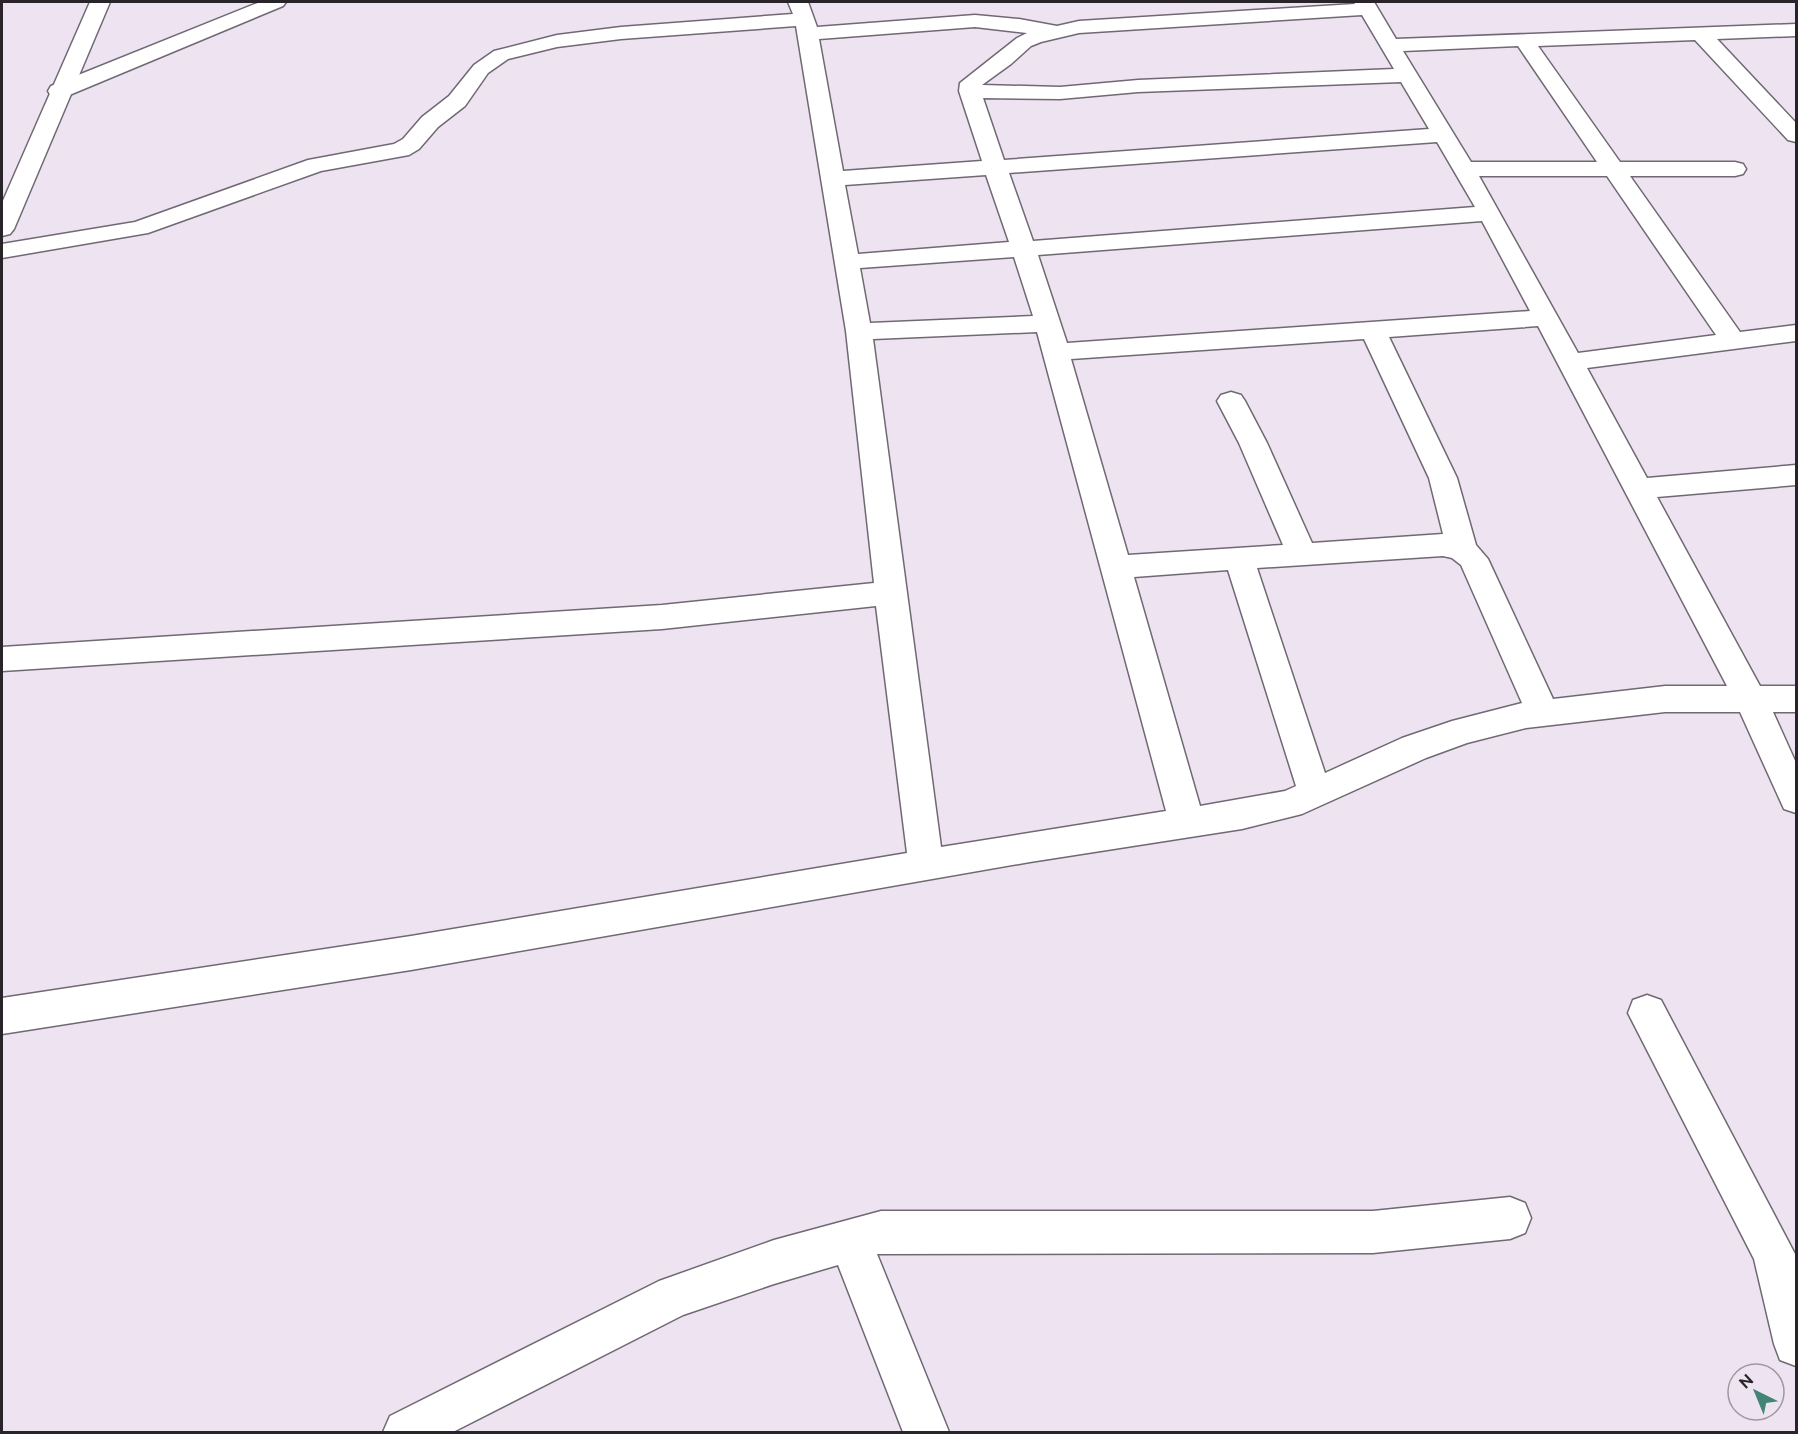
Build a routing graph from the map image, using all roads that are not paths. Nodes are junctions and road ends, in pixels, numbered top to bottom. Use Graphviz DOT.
graph roads {
  1 [pos="100,2"];
  2 [pos="276,2"];
  3 [pos="1366,5"];
  4 [pos="803,18"];
  5 [pos="1796,30"];
  6 [pos="1054,32"];
  7 [pos="1700,33"];
  8 [pos="1525,42"];
  9 [pos="1390,45"];
  10 [pos="1407,75"];
  11 [pos="59,91"];
  12 [pos="970,91"];
  13 [pos="1444,135"];
  14 [pos="1797,135"];
  15 [pos="994,168"];
  16 [pos="1464,169"];
  17 [pos="1616,169"];
  18 [pos="1735,169"];
  19 [pos="833,179"];
  20 [pos="1490,213"];
  21 [pos="2,229"];
  22 [pos="1025,248"];
  23 [pos="2,250"];
  24 [pos="847,262"];
  25 [pos="1546,318"];
  26 [pos="1048,323"];
  27 [pos="1372,329"];
  28 [pos="860,331"];
  29 [pos="1797,333"];
  30 [pos="1734,342"];
  31 [pos="1056,352"];
  32 [pos="1570,362"];
  33 [pos="1231,401"];
  34 [pos="1797,475"];
  35 [pos="1638,489"];
  36 [pos="1462,550"];
  37 [pos="1302,554"];
  38 [pos="1239,558"];
  39 [pos="1116,567"];
  40 [pos="890,593"];
  41 [pos="2,659"];
  42 [pos="1797,699"];
  43 [pos="1751,700"];
  44 [pos="1543,713"];
  45 [pos="1315,793"];
  46 [pos="1797,800"];
  47 [pos="1187,823"];
  48 [pos="926,865"];
  49 [pos="1647,1013"];
  50 [pos="2,1016"];
  51 [pos="1510,1218"];
  52 [pos="850,1241"];
  53 [pos="1797,1344"];
  54 [pos="406,1432"];
  55 [pos="926,1432"];
  1 -- 11 [label="street"];
  2 -- 11 [label="street"];
  3 -- 6 [label="street"];
  3 -- 9 [label="street"];
  4 -- 6 [label="street"];
  4 -- 19 [label="street"];
  4 -- 23 [label="street"];
  5 -- 7 [label="street"];
  6 -- 12 [label="street"];
  7 -- 8 [label="street"];
  7 -- 14 [label="street"];
  8 -- 9 [label="street"];
  8 -- 17 [label="street"];
  9 -- 10 [label="street"];
  10 -- 12 [label="street"];
  10 -- 13 [label="street"];
  11 -- 21 [label="street"];
  12 -- 15 [label="street"];
  13 -- 15 [label="street"];
  13 -- 16 [label="street"];
  15 -- 19 [label="street"];
  15 -- 22 [label="street"];
  16 -- 17 [label="street"];
  16 -- 20 [label="street"];
  17 -- 18 [label="street"];
  17 -- 30 [label="street"];
  19 -- 24 [label="street"];
  20 -- 22 [label="street"];
  20 -- 25 [label="street"];
  22 -- 24 [label="street"];
  22 -- 26 [label="street"];
  24 -- 28 [label="street"];
  25 -- 27 [label="street"];
  25 -- 32 [label="street"];
  26 -- 28 [label="street"];
  26 -- 31 [label="street"];
  27 -- 31 [label="street"];
  27 -- 36 [label="street"];
  28 -- 40 [label="street"];
  29 -- 30 [label="street"];
  30 -- 32 [label="street"];
  31 -- 39 [label="street"];
  32 -- 35 [label="street"];
  33 -- 37 [label="street"];
  34 -- 35 [label="street"];
  35 -- 43 [label="street"];
  36 -- 37 [label="street"];
  36 -- 44 [label="street"];
  37 -- 38 [label="street"];
  38 -- 39 [label="street"];
  38 -- 45 [label="street"];
  39 -- 47 [label="street"];
  40 -- 41 [label="street"];
  40 -- 48 [label="street"];
  42 -- 43 [label="street"];
  43 -- 44 [label="street"];
  43 -- 46 [label="street"];
  44 -- 45 [label="street"];
  45 -- 47 [label="street"];
  47 -- 48 [label="street"];
  48 -- 50 [label="street"];
  49 -- 53 [label="street"];
  51 -- 52 [label="street"];
  52 -- 54 [label="street"];
  52 -- 55 [label="street"];
}
